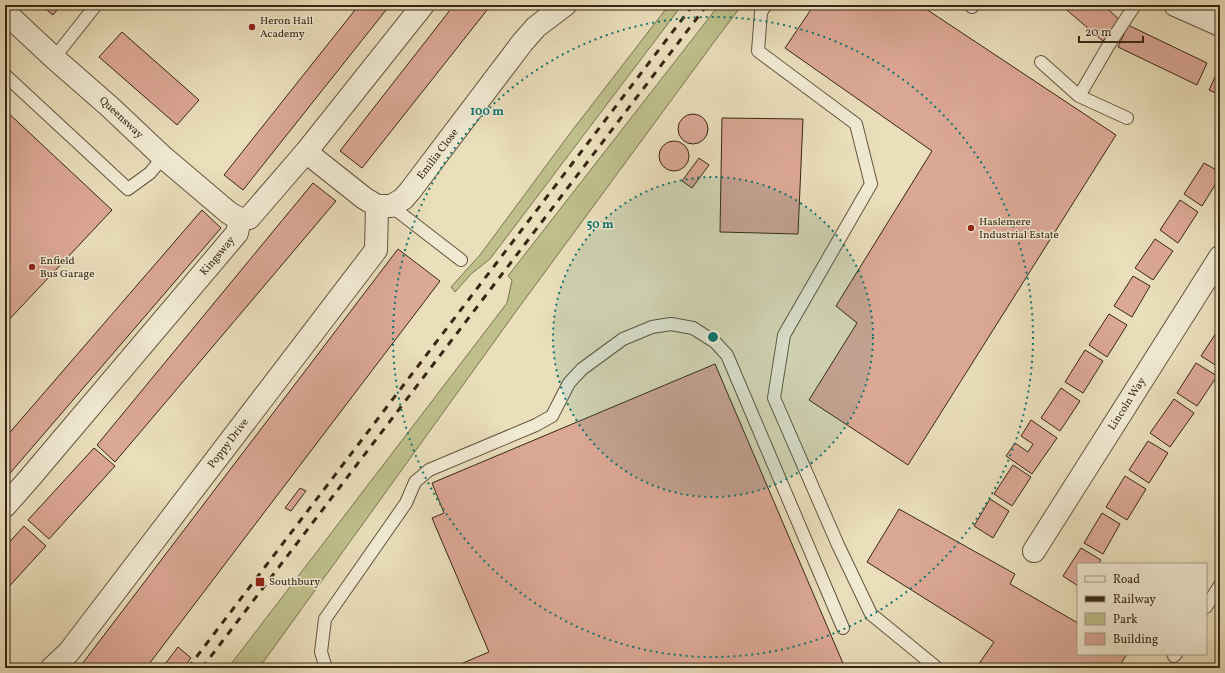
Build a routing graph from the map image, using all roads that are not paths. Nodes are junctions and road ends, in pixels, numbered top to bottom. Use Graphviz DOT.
graph roads {
  1 [pos="96,5"];
  2 [pos="423,5"];
  3 [pos="565,5"];
  4 [pos="766,5"];
  5 [pos="1135,5"];
  6 [pos="1175,5"];
  7 [pos="8,19"];
  8 [pos="1220,25"];
  9 [pos="54,58"];
  10 [pos="1041,62"];
  11 [pos="5,75"];
  12 [pos="1079,96"];
  13 [pos="1127,118"];
  14 [pos="306,152"];
  15 [pos="163,157"];
  16 [pos="384,206"];
  17 [pos="240,219"];
  18 [pos="1220,257"];
  19 [pos="461,260"];
  20 [pos="5,506"];
  21 [pos="1034,551"];
  22 [pos="1220,585"];
  23 [pos="1207,605"];
  24 [pos="843,628"];
  25 [pos="52,668"];
  26 [pos="326,668"];
  27 [pos="937,668"];
  1 -- 9 [label="lane"];
  2 -- 14 [label="street"];
  3 -- 16 [label="street, Emilia Close"];
  4 -- 27 [label="lane"];
  5 -- 12 [label="lane"];
  6 -- 8 [label="street"];
  7 -- 9 [label="street, Queensway"];
  9 -- 15 [label="street, Queensway"];
  10 -- 12 [label="lane"];
  11 -- 15 [label="lane"];
  12 -- 13 [label="lane"];
  14 -- 16 [label="street"];
  14 -- 17 [label="street"];
  15 -- 17 [label="street, Queensway"];
  16 -- 19 [label="lane"];
  16 -- 25 [label="street, Poppy Drive"];
  17 -- 20 [label="street, Kingsway"];
  18 -- 21 [label="street, Lincoln Way"];
  22 -- 23 [label="lane"];
  24 -- 26 [label="lane"];
}
